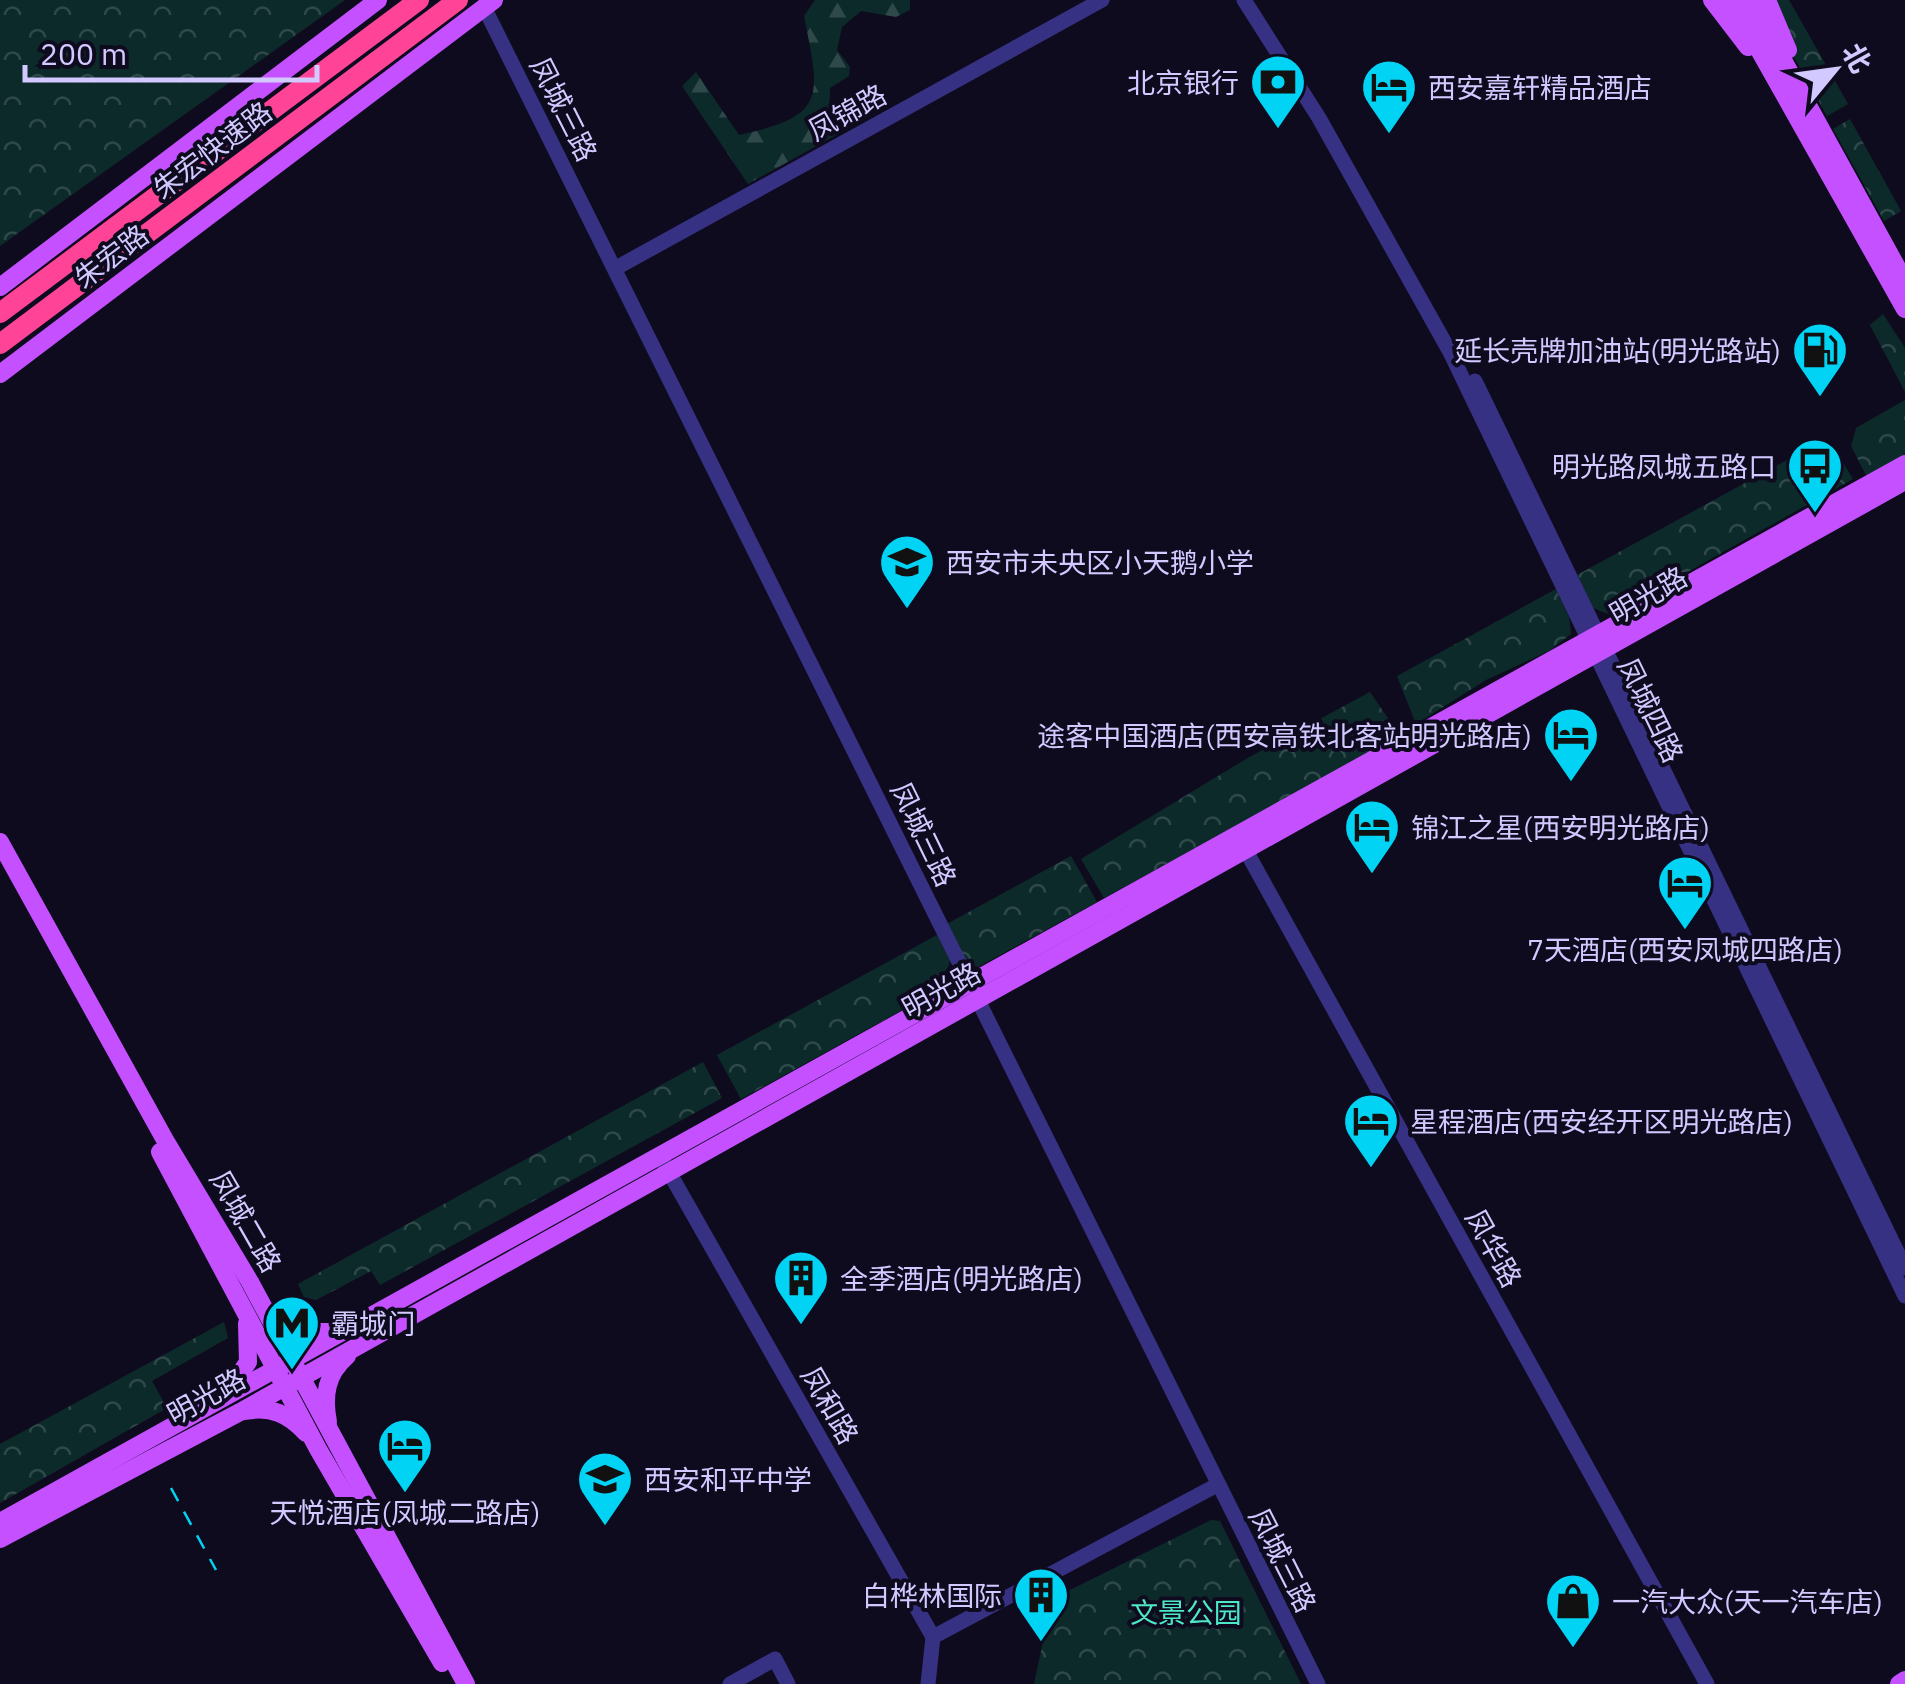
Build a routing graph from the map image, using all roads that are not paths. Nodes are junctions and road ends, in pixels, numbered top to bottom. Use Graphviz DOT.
graph roads {
  1 [pos="378,0"];
  2 [pos="419,0"];
  3 [pos="458,0"];
  4 [pos="1102,0"];
  5 [pos="1244,0"];
  6 [pos="1254,0"];
  7 [pos="1712,0"];
  8 [pos="1731,0"];
  9 [pos="1750,0"];
  10 [pos="1768,0"];
  11 [pos="483,2"];
  12 [pos="438,14"];
  13 [pos="1775,78"];
  14 [pos="1806,102"];
  15 [pos="616,268"];
  16 [pos="1905,282"];
  17 [pos="0,287"];
  18 [pos="1905,309"];
  19 [pos="0,313"];
  20 [pos="0,344"];
  21 [pos="0,374"];
  22 [pos="1905,464"];
  23 [pos="1905,481"];
  24 [pos="1598,646"];
  25 [pos="0,842"];
  26 [pos="1242,844"];
  27 [pos="0,863"];
  28 [pos="970,983"];
  29 [pos="979,1000"];
  30 [pos="665,1164"];
  31 [pos="1905,1268"];
  32 [pos="1905,1296"];
  33 [pos="259,1298"];
  34 [pos="245,1314"];
  35 [pos="359,1334"];
  36 [pos="287,1372"];
  37 [pos="217,1400"];
  38 [pos="240,1412"];
  39 [pos="332,1432"];
  40 [pos="318,1449"];
  41 [pos="1217,1485"];
  42 [pos="0,1522"];
  43 [pos="0,1540"];
  44 [pos="933,1637"];
  45 [pos="454,1684"];
  46 [pos="466,1684"];
  47 [pos="730,1684"];
  48 [pos="788,1684"];
  49 [pos="928,1684"];
  50 [pos="1318,1684"];
  51 [pos="1707,1684"];
  1 -- 17 [label="main road, 朱宏路"];
  2 -- 19 [label="highway, 朱宏快速路"];
  3 -- 12 [label="highway, 朱宏快速路"];
  4 -- 15 [label="street, 凤锦路"];
  5 -- 24 [label="street, 凤城四路"];
  6 -- 24 [label="street, 凤城四路"];
  7 -- 13 [label="main road"];
  8 -- 13 [label="main road"];
  9 -- 14 [label="main road"];
  10 -- 14 [label="main road"];
  11 -- 12 [label="highway"];
  11 -- 15 [label="street, 凤城三路"];
  11 -- 21 [label="main road, 朱宏路"];
  12 -- 20 [label="highway, 朱宏快速路"];
  13 -- 18 [label="main road"];
  14 -- 16 [label="main road"];
  15 -- 28 [label="street, 凤城三路"];
  22 -- 24 [label="main road, 明光路"];
  23 -- 24 [label="main road, 明光路"];
  24 -- 26 [label="main road, 明光路"];
  24 -- 31 [label="street, 凤城四路"];
  24 -- 32 [label="street, 凤城四路"];
  25 -- 33 [label="main road, 凤城二路"];
  26 -- 28 [label="main road, 明光路"];
  26 -- 29 [label="main road, 明光路"];
  26 -- 51 [label="street, 凤华路"];
  27 -- 34 [label="main road, 凤城二路"];
  28 -- 29 [label="street, 凤城三路"];
  28 -- 30 [label="main road, 明光路"];
  29 -- 30 [label="main road, 明光路"];
  29 -- 41 [label="street, 凤城三路"];
  30 -- 35 [label="main road, 明光路"];
  30 -- 44 [label="street, 凤和路"];
  33 -- 35 [label="main road"];
  33 -- 36 [label="main road, 凤城二路"];
  34 -- 36 [label="main road, 凤城二路"];
  34 -- 37 [label="main road"];
  35 -- 36 [label="main road, 明光路"];
  35 -- 39 [label="main road"];
  36 -- 37 [label="main road, 明光路"];
  36 -- 38 [label="main road, 明光路"];
  36 -- 39 [label="main road, 凤城二路"];
  36 -- 40 [label="main road, 凤城二路"];
  37 -- 42 [label="main road, 明光路"];
  38 -- 40 [label="main road"];
  38 -- 43 [label="main road, 明光路"];
  39 -- 46 [label="main road, 凤城二路"];
  40 -- 45 [label="main road, 凤城二路"];
  41 -- 44 [label="street"];
  41 -- 50 [label="street, 凤城三路"];
  44 -- 49 [label="street"];
  47 -- 48 [label="street"];
}
